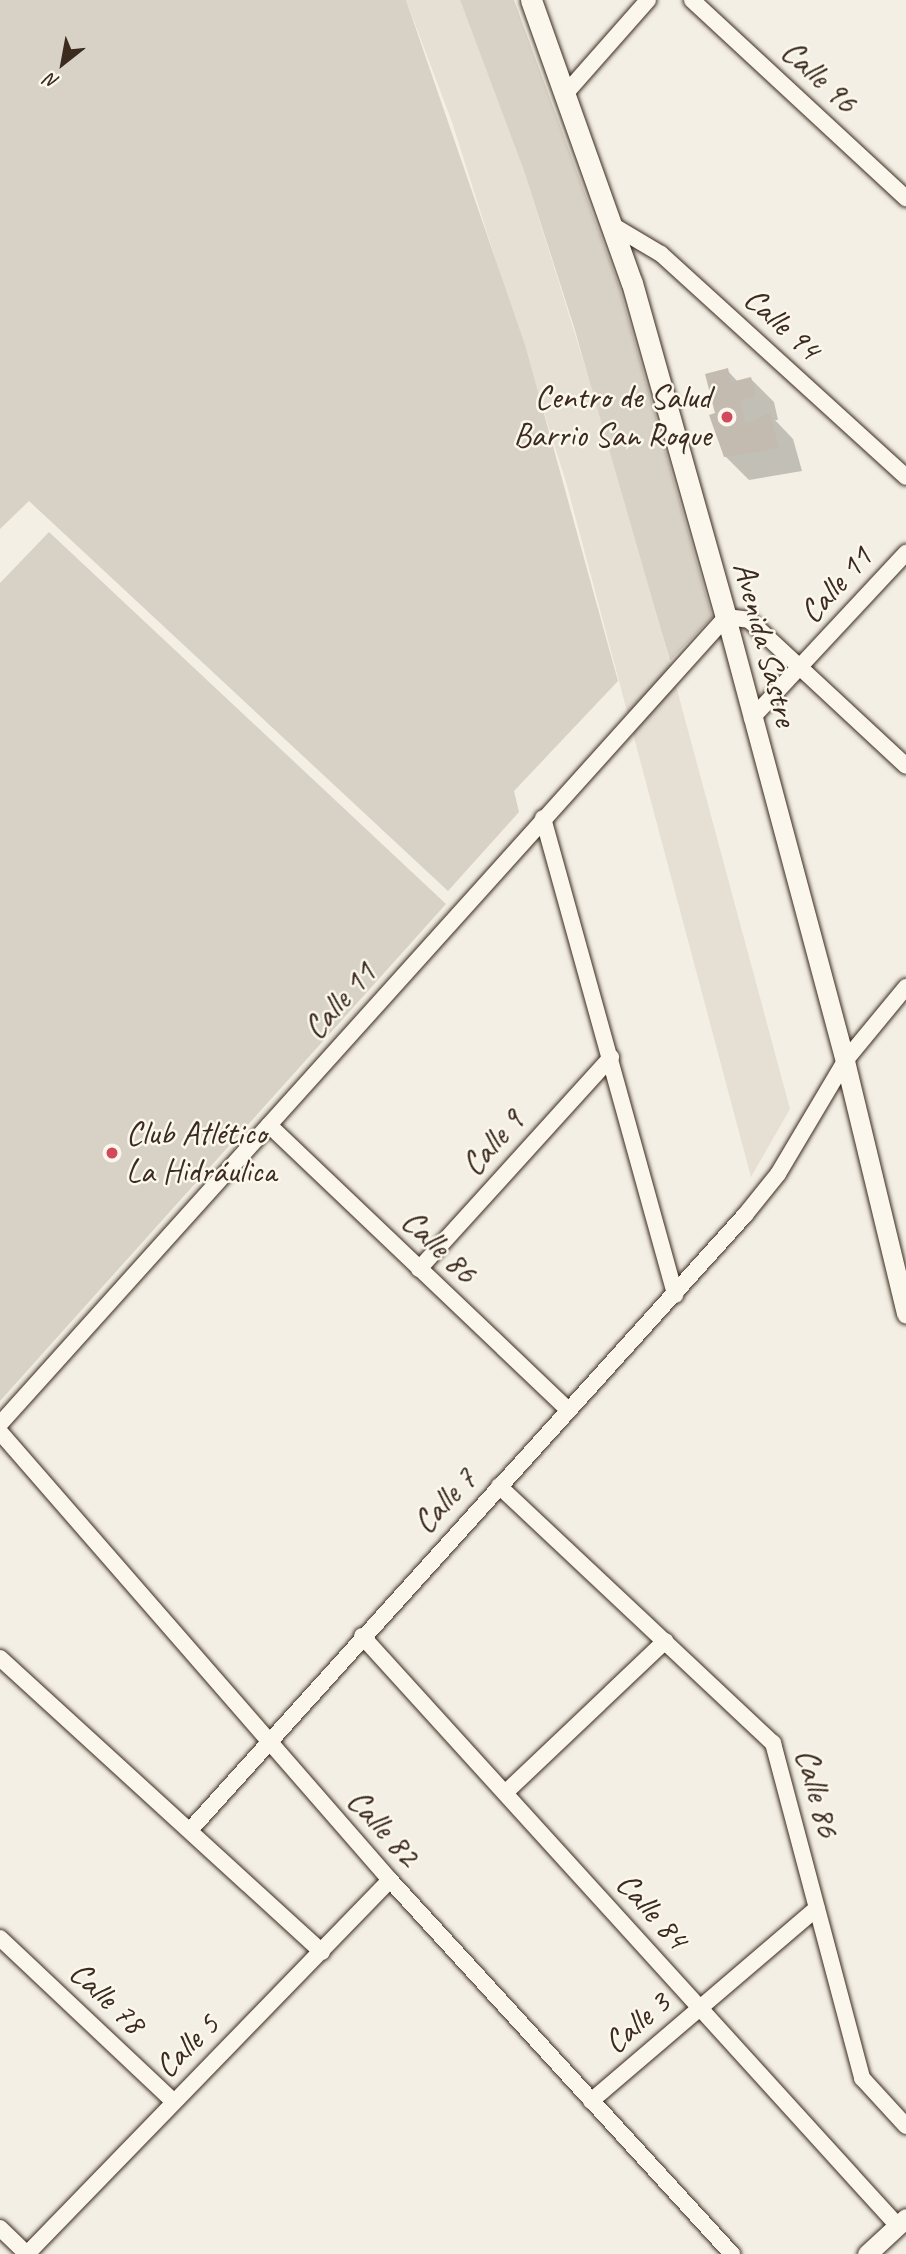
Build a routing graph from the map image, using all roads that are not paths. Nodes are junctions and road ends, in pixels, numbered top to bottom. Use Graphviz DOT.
graph roads {
  1 [pos="531,0"];
  2 [pos="648,0"];
  3 [pos="692,0"];
  4 [pos="566,93"];
  5 [pos="906,198"];
  6 [pos="612,225"];
  7 [pos="906,477"];
  8 [pos="906,553"];
  9 [pos="726,617"];
  10 [pos="800,669"];
  11 [pos="752,718"];
  12 [pos="906,766"];
  13 [pos="543,818"];
  14 [pos="906,987"];
  15 [pos="611,1057"];
  16 [pos="845,1061"];
  17 [pos="269,1125"];
  18 [pos="419,1269"];
  19 [pos="675,1295"];
  20 [pos="905,1302"];
  21 [pos="569,1411"];
  22 [pos="0,1424"];
  23 [pos="0,1432"];
  24 [pos="499,1486"];
  25 [pos="362,1636"];
  26 [pos="664,1641"];
  27 [pos="0,1658"];
  28 [pos="267,1741"];
  29 [pos="505,1793"];
  30 [pos="191,1829"];
  31 [pos="390,1880"];
  32 [pos="817,1908"];
  33 [pos="0,1938"];
  34 [pos="322,1952"];
  35 [pos="699,2008"];
  36 [pos="592,2101"];
  37 [pos="174,2102"];
  38 [pos="906,2126"];
  39 [pos="902,2222"];
  40 [pos="0,2228"];
  41 [pos="27,2254"];
  42 [pos="732,2254"];
  43 [pos="867,2254"];
  1 -- 4 [label="main road, Avenida Sastre"];
  2 -- 4 [label="street"];
  3 -- 5 [label="street, Calle 96"];
  4 -- 6 [label="main road, Avenida Sastre"];
  6 -- 7 [label="street, Calle 94"];
  6 -- 9 [label="main road, Avenida Sastre"];
  8 -- 10 [label="street, Calle 11"];
  9 -- 10 [label="street"];
  9 -- 11 [label="street, Avenida Sastre"];
  9 -- 13 [label="street, Calle 11"];
  10 -- 11 [label="street, Calle 11"];
  10 -- 12 [label="street"];
  11 -- 16 [label="street, Avenida Sastre"];
  13 -- 15 [label="street"];
  13 -- 17 [label="street, Calle 11"];
  14 -- 16 [label="street"];
  15 -- 18 [label="street, Calle 9"];
  15 -- 19 [label="street"];
  16 -- 19 [label="street, Calle 7"];
  16 -- 20 [label="street, Avenida Sastre"];
  17 -- 18 [label="street, Calle 86"];
  17 -- 22 [label="street, Calle 11"];
  18 -- 21 [label="street, Calle 86"];
  19 -- 21 [label="street, Calle 7"];
  21 -- 24 [label="street, Calle 7"];
  23 -- 28 [label="street, Calle 82"];
  24 -- 25 [label="street, Calle 7"];
  24 -- 26 [label="street, Calle 86"];
  25 -- 28 [label="street, Calle 7"];
  25 -- 29 [label="street, Calle 84"];
  26 -- 29 [label="street"];
  26 -- 32 [label="street, Calle 86"];
  27 -- 30 [label="street"];
  28 -- 30 [label="street, Calle 7"];
  28 -- 31 [label="street, Calle 82"];
  29 -- 35 [label="street, Calle 84"];
  30 -- 34 [label="street"];
  31 -- 34 [label="street, Calle 5"];
  31 -- 36 [label="street, Calle 82"];
  32 -- 35 [label="street, Calle 3"];
  32 -- 38 [label="street, Calle 86"];
  33 -- 37 [label="street, Calle 78"];
  34 -- 37 [label="street, Calle 5"];
  35 -- 36 [label="street, Calle 3"];
  35 -- 39 [label="street, Calle 84"];
  36 -- 42 [label="street, Calle 82"];
  37 -- 41 [label="street, Calle 5"];
  39 -- 43 [label="street"];
  40 -- 41 [label="street"];
}
